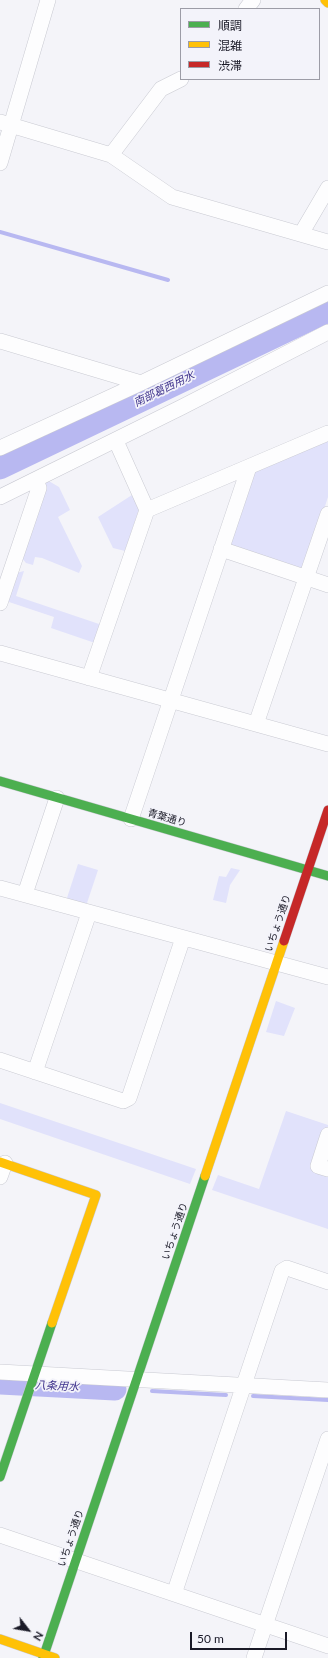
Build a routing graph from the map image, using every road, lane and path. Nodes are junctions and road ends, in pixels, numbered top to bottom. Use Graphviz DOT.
graph roads {
  1 [pos="48,0"];
  2 [pos="253,0"];
  3 [pos="325,0"];
  4 [pos="328,3"];
  5 [pos="247,8"];
  6 [pos="180,79"];
  7 [pos="6,124"];
  8 [pos="111,155"];
  9 [pos="0,163"];
  10 [pos="328,188"];
  11 [pos="301,234"];
  12 [pos="328,242"];
  13 [pos="328,293"];
  14 [pos="328,332"];
  15 [pos="0,341"];
  16 [pos="141,383"];
  17 [pos="328,433"];
  18 [pos="116,440"];
  19 [pos="0,448"];
  20 [pos="249,467"];
  21 [pos="36,480"];
  22 [pos="0,498"];
  23 [pos="147,510"];
  24 [pos="328,514"];
  25 [pos="221,549"];
  26 [pos="306,578"];
  27 [pos="328,585"];
  28 [pos="0,603"];
  29 [pos="0,653"];
  30 [pos="89,678"];
  31 [pos="171,701"];
  32 [pos="256,724"];
  33 [pos="328,744"];
  34 [pos="0,781"];
  35 [pos="57,798"];
  36 [pos="328,810"];
  37 [pos="131,820"];
  38 [pos="308,871"];
  39 [pos="328,876"];
  40 [pos="0,888"];
  41 [pos="25,894"];
  42 [pos="89,913"];
  43 [pos="182,938"];
  44 [pos="276,964"];
  45 [pos="328,977"];
  46 [pos="0,1060"];
  47 [pos="35,1072"];
  48 [pos="328,1135"];
  49 [pos="2,1167"];
  50 [pos="328,1169"];
  51 [pos="328,1282"];
  52 [pos="0,1372"];
  53 [pos="34,1376"];
  54 [pos="136,1381"];
  55 [pos="243,1387"];
  56 [pos="328,1390"];
  57 [pos="328,1439"];
  58 [pos="0,1478"];
  59 [pos="0,1535"];
  60 [pos="75,1561"];
  61 [pos="174,1594"];
  62 [pos="265,1624"];
  63 [pos="0,1639"];
  64 [pos="328,1646"];
  65 [pos="43,1656"];
  66 [pos="55,1658"];
  67 [pos="254,1658"];
  1 -- 7 [label="street"];
  2 -- 5 [label="street"];
  3 -- 4 [label="street"];
  6 -- 8 [label="street"];
  7 -- 8 [label="street"];
  7 -- 9 [label="street"];
  8 -- 11 [label="street"];
  10 -- 11 [label="street"];
  11 -- 12 [label="street"];
  13 -- 16 [label="street"];
  14 -- 18 [label="street"];
  15 -- 16 [label="street"];
  16 -- 19 [label="street"];
  17 -- 20 [label="street"];
  18 -- 21 [label="street"];
  18 -- 23 [label="street"];
  20 -- 23 [label="street"];
  20 -- 25 [label="street"];
  21 -- 22 [label="street"];
  21 -- 28 [label="street"];
  23 -- 30 [label="street"];
  24 -- 26 [label="street"];
  25 -- 26 [label="street"];
  25 -- 31 [label="street"];
  26 -- 27 [label="street"];
  26 -- 32 [label="street"];
  29 -- 30 [label="street"];
  30 -- 31 [label="street"];
  31 -- 32 [label="street"];
  31 -- 37 [label="street"];
  32 -- 33 [label="street"];
  34 -- 35 [label="street, 青葉通り"];
  35 -- 37 [label="street, 青葉通り"];
  35 -- 41 [label="street"];
  36 -- 38 [label="street, いちょう通り"];
  37 -- 38 [label="street, 青葉通り"];
  38 -- 39 [label="street, 青葉通り"];
  38 -- 44 [label="street, いちょう通り"];
  40 -- 41 [label="street"];
  41 -- 42 [label="street"];
  42 -- 43 [label="street"];
  42 -- 47 [label="street"];
  43 -- 44 [label="street"];
  43 -- 47 [label="street"];
  44 -- 45 [label="street"];
  44 -- 54 [label="street, いちょう通り"];
  46 -- 47 [label="street"];
  48 -- 50 [label="street"];
  49 -- 53 [label="street"];
  51 -- 55 [label="street"];
  52 -- 53 [label="street"];
  53 -- 54 [label="street"];
  53 -- 58 [label="street"];
  54 -- 55 [label="street"];
  54 -- 60 [label="street, いちょう通り"];
  55 -- 56 [label="street"];
  55 -- 61 [label="street"];
  57 -- 62 [label="street"];
  59 -- 60 [label="street"];
  60 -- 61 [label="street"];
  60 -- 65 [label="street, いちょう通り"];
  61 -- 62 [label="street"];
  62 -- 64 [label="street"];
  62 -- 67 [label="street"];
  63 -- 65 [label="street"];
  65 -- 66 [label="street"];
}
